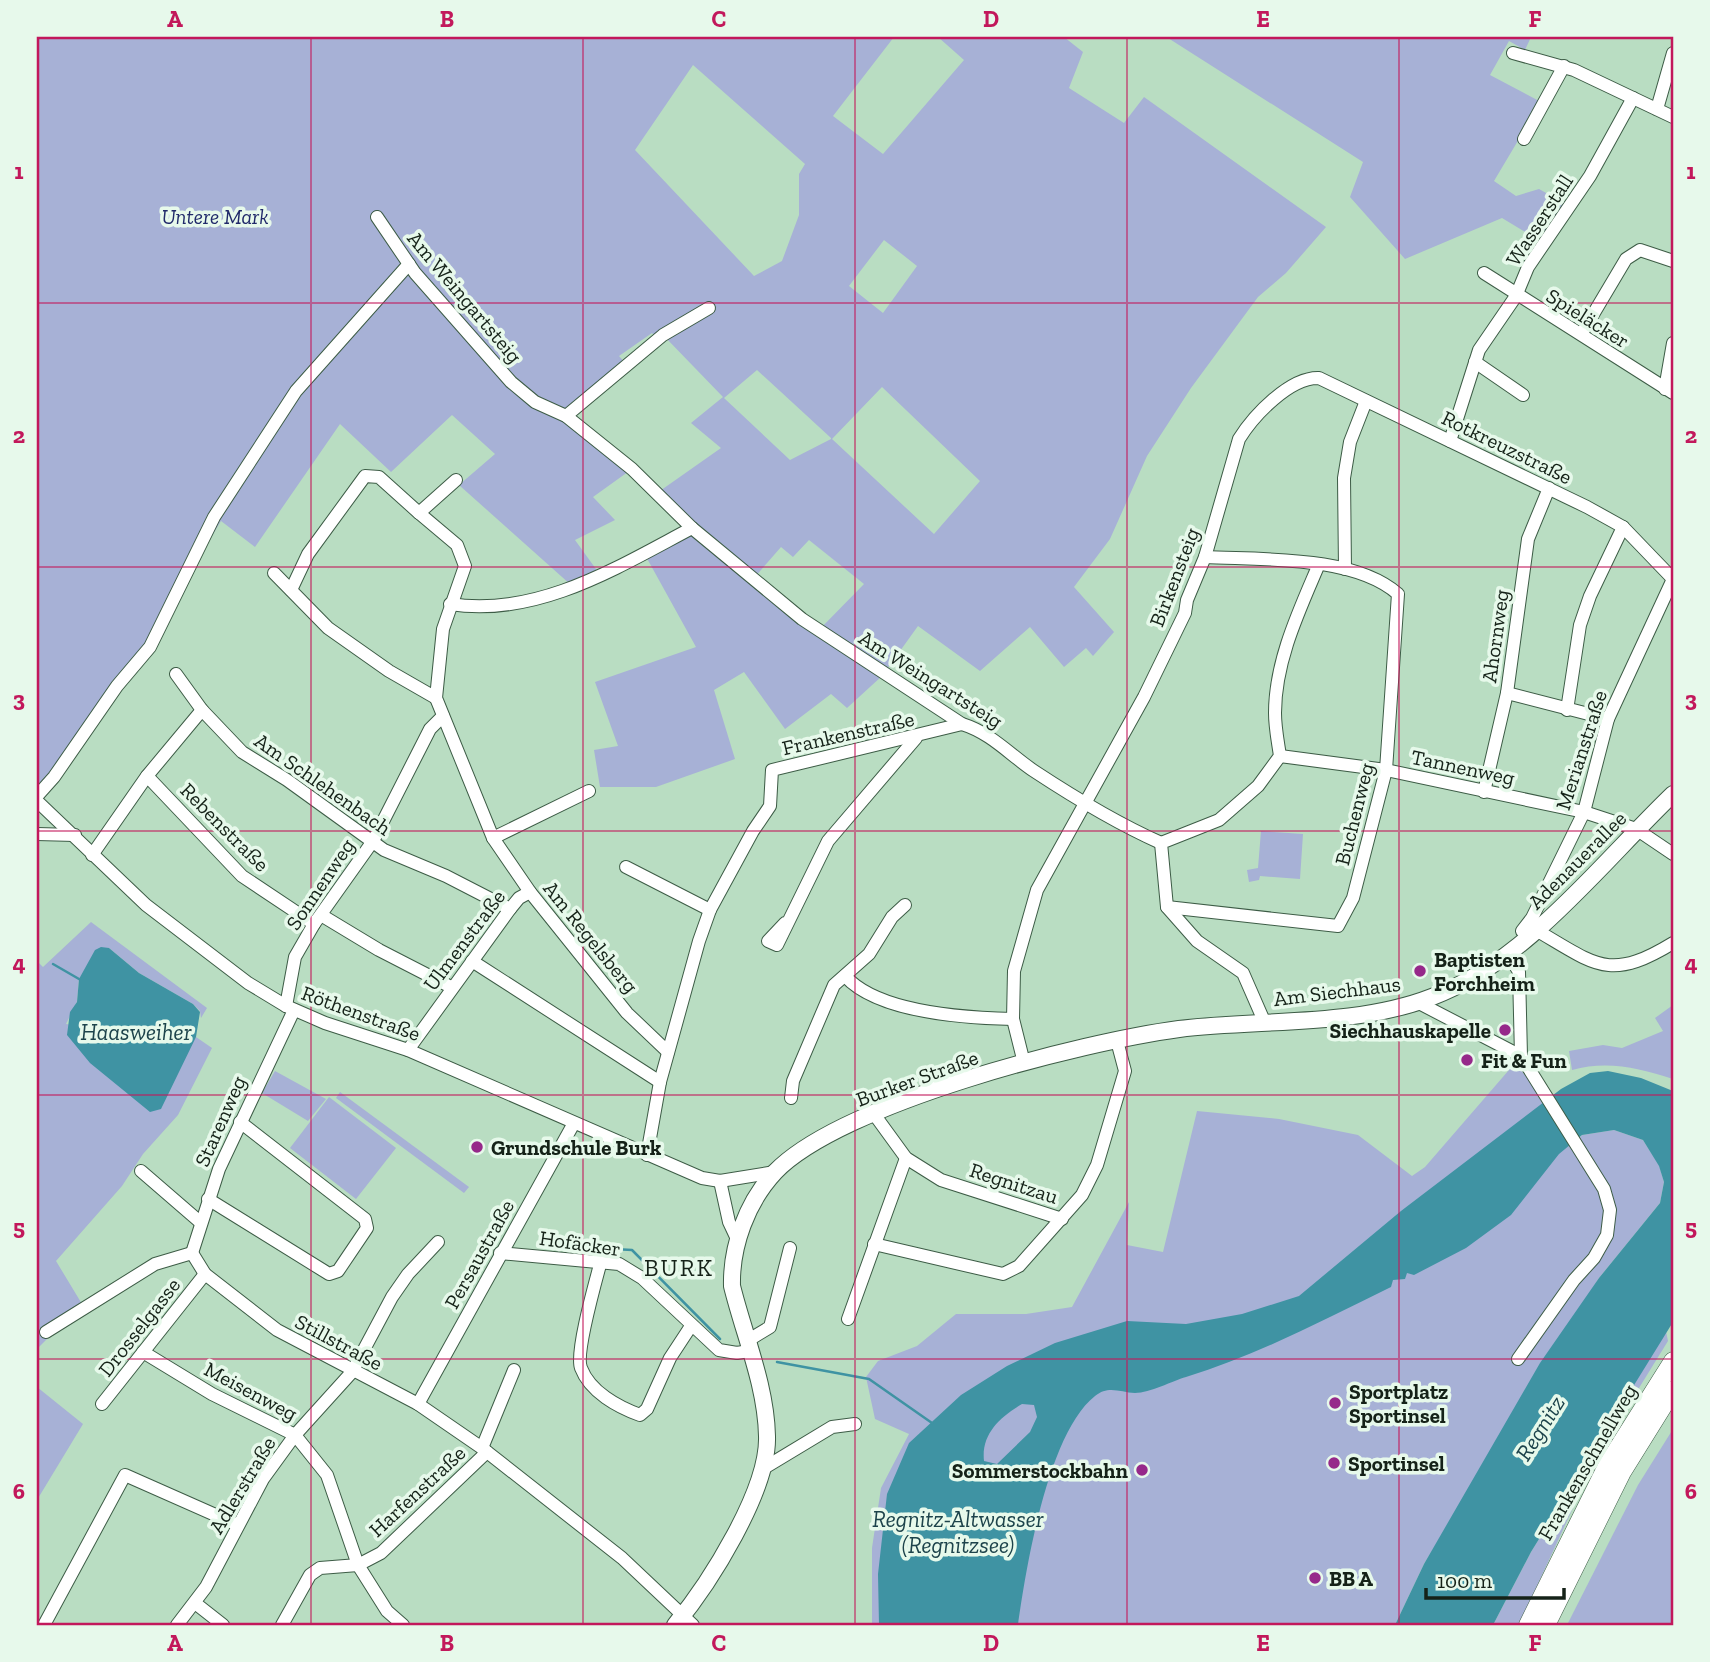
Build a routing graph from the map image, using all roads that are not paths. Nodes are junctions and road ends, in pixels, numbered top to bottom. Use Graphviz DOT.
graph roads {
  1 [pos="1513,53"];
  2 [pos="1673,53"];
  3 [pos="1564,66"];
  4 [pos="1633,99"];
  5 [pos="1657,109"];
  6 [pos="1673,117"];
  7 [pos="1524,139"];
  8 [pos="377,217"];
  9 [pos="1673,261"];
  10 [pos="409,264"];
  11 [pos="1484,274"];
  12 [pos="1516,296"];
  13 [pos="709,308"];
  14 [pos="1582,333"];
  15 [pos="1673,343"];
  16 [pos="1475,362"];
  17 [pos="1306,378"];
  18 [pos="1669,391"];
  19 [pos="1522,395"];
  20 [pos="1366,401"];
  21 [pos="566,416"];
  22 [pos="1450,440"];
  23 [pos="456,480"];
  24 [pos="1549,488"];
  25 [pos="419,513"];
  26 [pos="1623,527"];
  27 [pos="692,528"];
  28 [pos="1205,557"];
  29 [pos="1319,564"];
  30 [pos="1345,569"];
  31 [pos="274,573"];
  32 [pos="1673,579"];
  33 [pos="291,590"];
  34 [pos="450,604"];
  35 [pos="176,674"];
  36 [pos="1507,693"];
  37 [pos="436,698"];
  38 [pos="202,710"];
  39 [pos="1567,710"];
  40 [pos="443,716"];
  41 [pos="1608,719"];
  42 [pos="962,724"];
  43 [pos="916,737"];
  44 [pos="1280,757"];
  45 [pos="1386,770"];
  46 [pos="147,776"];
  47 [pos="589,791"];
  48 [pos="1484,792"];
  49 [pos="1673,794"];
  50 [pos="37,798"];
  51 [pos="1084,804"];
  52 [pos="1584,812"];
  53 [pos="1636,829"];
  54 [pos="37,834"];
  55 [pos="75,835"];
  56 [pos="493,838"];
  57 [pos="373,841"];
  58 [pos="1161,843"];
  59 [pos="1673,854"];
  60 [pos="92,855"];
  61 [pos="626,867"];
  62 [pos="530,892"];
  63 [pos="905,905"];
  64 [pos="1167,908"];
  65 [pos="510,909"];
  66 [pos="710,910"];
  67 [pos="318,919"];
  68 [pos="785,923"];
  69 [pos="1529,930"];
  70 [pos="1673,943"];
  71 [pos="1509,955"];
  72 [pos="472,961"];
  73 [pos="845,976"];
  74 [pos="451,987"];
  75 [pos="1417,1002"];
  76 [pos="290,1008"];
  77 [pos="1013,1019"];
  78 [pos="1264,1021"];
  79 [pos="1117,1041"];
  80 [pos="408,1050"];
  81 [pos="668,1052"];
  82 [pos="1521,1056"];
  83 [pos="1024,1063"];
  84 [pos="660,1082"];
  85 [pos="791,1098"];
  86 [pos="874,1114"];
  87 [pos="240,1122"];
  88 [pos="574,1123"];
  89 [pos="647,1155"];
  90 [pos="905,1158"];
  91 [pos="141,1171"];
  92 [pos="775,1172"];
  93 [pos="720,1181"];
  94 [pos="208,1199"];
  95 [pos="1062,1219"];
  96 [pos="200,1222"];
  97 [pos="737,1239"];
  98 [pos="438,1242"];
  99 [pos="874,1244"];
  100 [pos="790,1248"];
  101 [pos="192,1252"];
  102 [pos="500,1254"];
  103 [pos="601,1261"];
  104 [pos="205,1274"];
  105 [pos="848,1319"];
  106 [pos="691,1326"];
  107 [pos="46,1332"];
  108 [pos="748,1346"];
  109 [pos="144,1352"];
  110 [pos="1518,1359"];
  111 [pos="1673,1361"];
  112 [pos="514,1370"];
  113 [pos="352,1372"];
  114 [pos="1673,1390"];
  115 [pos="102,1404"];
  116 [pos="418,1404"];
  117 [pos="855,1424"];
  118 [pos="295,1435"];
  119 [pos="485,1450"];
  120 [pos="764,1468"];
  121 [pos="239,1525"];
  122 [pos="358,1565"];
  123 [pos="195,1603"];
  124 [pos="684,1622"];
  125 [pos="44,1625"];
  126 [pos="177,1625"];
  127 [pos="223,1625"];
  128 [pos="282,1625"];
  129 [pos="403,1625"];
  130 [pos="1528,1625"];
  131 [pos="1546,1625"];
  1 -- 3 [label="street"];
  2 -- 5 [label="street"];
  3 -- 4 [label="street"];
  3 -- 7 [label="street"];
  4 -- 5 [label="street"];
  4 -- 12 [label="street, Wasserstall"];
  5 -- 6 [label="street"];
  8 -- 10 [label="street, Am Weingartsteig"];
  9 -- 14 [label="street"];
  10 -- 21 [label="street, Am Weingartsteig"];
  10 -- 50 [label="street"];
  11 -- 12 [label="street, Spieläcker"];
  12 -- 14 [label="street, Spieläcker"];
  12 -- 16 [label="street, Wasserstall"];
  13 -- 21 [label="street"];
  14 -- 18 [label="street, Spieläcker"];
  15 -- 18 [label="street"];
  16 -- 19 [label="street"];
  16 -- 22 [label="street, Wasserstall"];
  17 -- 20 [label="street, Rotkreuzstraße"];
  17 -- 28 [label="street, Birkensteig"];
  20 -- 22 [label="street, Rotkreuzstraße"];
  20 -- 30 [label="street"];
  21 -- 27 [label="street, Am Weingartsteig"];
  22 -- 24 [label="street, Rotkreuzstraße"];
  23 -- 25 [label="street"];
  24 -- 26 [label="street, Rotkreuzstraße"];
  24 -- 36 [label="street, Ahornweg"];
  25 -- 33 [label="street, Am Regelsberg"];
  25 -- 34 [label="street, Am Regelsberg"];
  26 -- 32 [label="street, Rotkreuzstraße"];
  26 -- 39 [label="street"];
  27 -- 34 [label="street"];
  27 -- 42 [label="street, Am Weingartsteig"];
  28 -- 29 [label="street"];
  28 -- 51 [label="street, Birkensteig"];
  29 -- 30 [label="street"];
  29 -- 44 [label="street"];
  30 -- 45 [label="street, Buchenweg"];
  31 -- 33 [label="street"];
  32 -- 41 [label="street, Merianstraße"];
  33 -- 37 [label="street"];
  34 -- 37 [label="street, Am Regelsberg"];
  35 -- 38 [label="street, Am Schlehenbach"];
  36 -- 39 [label="street"];
  36 -- 48 [label="street, Ahornweg"];
  37 -- 40 [label="street, Am Regelsberg"];
  38 -- 46 [label="street"];
  38 -- 57 [label="street, Am Schlehenbach"];
  39 -- 41 [label="street"];
  40 -- 56 [label="street, Am Regelsberg"];
  40 -- 57 [label="street, Sonnenweg"];
  41 -- 52 [label="street, Merianstraße"];
  42 -- 43 [label="street, Frankenstraße"];
  42 -- 51 [label="street, Am Weingartsteig"];
  43 -- 66 [label="street, Frankenstraße"];
  43 -- 68 [label="street"];
  44 -- 45 [label="street, Tannenweg"];
  44 -- 58 [label="street"];
  45 -- 48 [label="street, Tannenweg"];
  45 -- 64 [label="street, Buchenweg"];
  46 -- 60 [label="street"];
  46 -- 67 [label="street, Rebenstraße"];
  47 -- 56 [label="street"];
  48 -- 52 [label="street, Tannenweg"];
  49 -- 53 [label="main road, Adenauerallee"];
  50 -- 55 [label="street, Röthenstraße"];
  51 -- 58 [label="street, Am Weingartsteig"];
  51 -- 77 [label="street, Birkensteig"];
  52 -- 53 [label="street, Tannenweg"];
  52 -- 69 [label="street, Merianstraße"];
  53 -- 59 [label="street, Tannenweg"];
  53 -- 69 [label="main road, Adenauerallee"];
  54 -- 55 [label="street"];
  55 -- 60 [label="street, Röthenstraße"];
  56 -- 62 [label="street, Am Regelsberg"];
  57 -- 65 [label="street, Am Schlehenbach"];
  57 -- 67 [label="street, Sonnenweg"];
  58 -- 64 [label="street"];
  60 -- 76 [label="street, Röthenstraße"];
  61 -- 66 [label="street"];
  62 -- 65 [label="street, Ulmenstraße"];
  62 -- 81 [label="street, Am Regelsberg"];
  63 -- 73 [label="street"];
  64 -- 78 [label="street"];
  65 -- 72 [label="street, Ulmenstraße"];
  66 -- 81 [label="street, Frankenstraße"];
  67 -- 74 [label="street, Rebenstraße"];
  67 -- 76 [label="street, Sonnenweg"];
  69 -- 70 [label="street"];
  69 -- 71 [label="main road, Adenauerallee"];
  71 -- 75 [label="main road, Am Siechhaus"];
  71 -- 82 [label="street"];
  72 -- 74 [label="street, Ulmenstraße"];
  72 -- 84 [label="street"];
  73 -- 77 [label="street"];
  73 -- 85 [label="street"];
  74 -- 80 [label="street, Ulmenstraße"];
  75 -- 78 [label="main road, Am Siechhaus"];
  75 -- 82 [label="street"];
  76 -- 80 [label="street, Röthenstraße"];
  76 -- 87 [label="street, Starenweg"];
  77 -- 83 [label="street, Birkensteig"];
  78 -- 79 [label="main road, Burker Straße"];
  79 -- 83 [label="main road, Burker Straße"];
  79 -- 95 [label="street, Regnitzau"];
  80 -- 88 [label="street, Röthenstraße"];
  81 -- 84 [label="street, Frankenstraße"];
  82 -- 110 [label="street"];
  83 -- 86 [label="main road, Burker Straße"];
  84 -- 89 [label="street, Frankenstraße"];
  86 -- 90 [label="street, Regnitzau"];
  86 -- 92 [label="main road, Burker Straße"];
  87 -- 94 [label="street, Starenweg"];
  87 -- 94 [label="street"];
  88 -- 89 [label="street, Röthenstraße"];
  88 -- 102 [label="street, Persaustraße"];
  89 -- 93 [label="street, Röthenstraße"];
  90 -- 95 [label="street, Regnitzau"];
  90 -- 99 [label="street"];
  91 -- 96 [label="street"];
  92 -- 93 [label="street, Röthenstraße"];
  92 -- 97 [label="main road, Burker Straße"];
  93 -- 97 [label="street"];
  94 -- 96 [label="street, Starenweg"];
  95 -- 99 [label="street"];
  96 -- 101 [label="street, Starenweg"];
  97 -- 108 [label="main road, Burker Straße"];
  98 -- 113 [label="street, Adlerstraße"];
  99 -- 105 [label="street"];
  100 -- 108 [label="street"];
  101 -- 104 [label="street, Stillstraße"];
  101 -- 107 [label="street"];
  102 -- 103 [label="street, Hofäcker"];
  102 -- 116 [label="street, Persaustraße"];
  103 -- 106 [label="street, Hofäcker"];
  103 -- 106 [label="street"];
  104 -- 109 [label="street, Drosselgasse"];
  104 -- 113 [label="street, Stillstraße"];
  106 -- 108 [label="street, Hofäcker"];
  108 -- 120 [label="main road, Burker Straße"];
  109 -- 115 [label="street, Drosselgasse"];
  109 -- 118 [label="street, Meisenweg"];
  111 -- 130 [label="highway, Frankenschnellweg"];
  112 -- 119 [label="street"];
  113 -- 116 [label="street, Stillstraße"];
  113 -- 118 [label="street, Adlerstraße"];
  114 -- 131 [label="highway, Frankenschnellweg"];
  116 -- 119 [label="street, Stillstraße"];
  117 -- 120 [label="street"];
  118 -- 121 [label="street, Adlerstraße"];
  118 -- 122 [label="street, Meisenweg"];
  119 -- 122 [label="street, Harfenstraße"];
  119 -- 124 [label="street, Stillstraße"];
  120 -- 124 [label="main road, Burker Straße"];
  121 -- 123 [label="street, Adlerstraße"];
  121 -- 125 [label="street"];
  122 -- 128 [label="street, Harfenstraße"];
  122 -- 129 [label="street, Meisenweg"];
  123 -- 126 [label="street, Adlerstraße"];
  123 -- 127 [label="street"];
}
